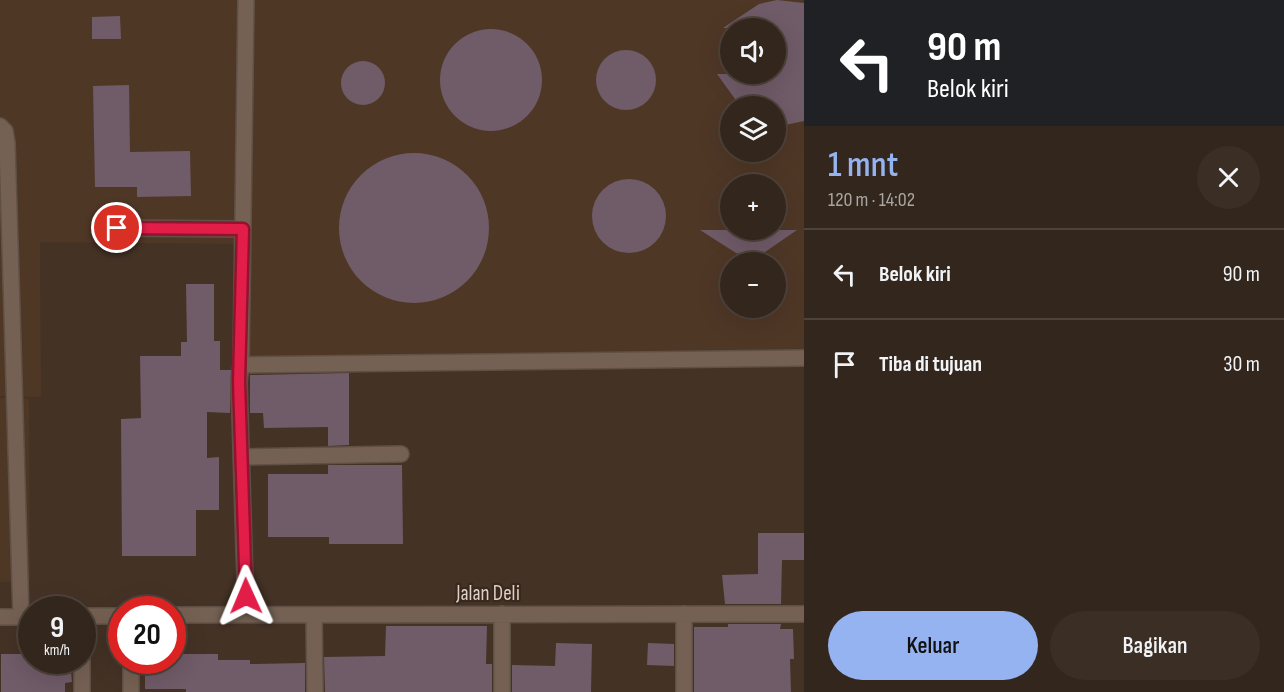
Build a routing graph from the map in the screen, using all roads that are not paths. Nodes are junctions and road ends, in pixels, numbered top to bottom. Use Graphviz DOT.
graph roads {
  1 [pos="246,0"];
  2 [pos="0,126"];
  3 [pos="117,228"];
  4 [pos="243,229"];
  5 [pos="804,358"];
  6 [pos="241,365"];
  7 [pos="7,376"];
  8 [pos="401,454"];
  9 [pos="242,457"];
  10 [pos="24,596"];
  11 [pos="502,614"];
  12 [pos="684,614"];
  13 [pos="804,614"];
  14 [pos="186,615"];
  15 [pos="246,615"];
  16 [pos="314,615"];
  17 [pos="0,617"];
  18 [pos="18,617"];
  19 [pos="82,674"];
  20 [pos="131,674"];
  21 [pos="82,692"];
  22 [pos="131,692"];
  23 [pos="315,692"];
  24 [pos="502,692"];
  25 [pos="684,692"];
  1 -- 4 [label="street"];
  2 -- 7 [label="street"];
  3 -- 4 [label="street"];
  4 -- 6 [label="street"];
  5 -- 6 [label="street"];
  6 -- 9 [label="street"];
  7 -- 10 [label="street"];
  8 -- 9 [label="street"];
  9 -- 15 [label="street"];
  11 -- 12 [label="street, Jalan Deli"];
  11 -- 16 [label="street, Jalan Deli"];
  11 -- 24 [label="street"];
  12 -- 13 [label="street, Jalan Deli"];
  12 -- 25 [label="street"];
  14 -- 15 [label="street, Jalan Deli"];
  15 -- 16 [label="street, Jalan Deli"];
  16 -- 23 [label="street"];
  17 -- 18 [label="street"];
  19 -- 21 [label="street"];
  20 -- 22 [label="street"];
}
